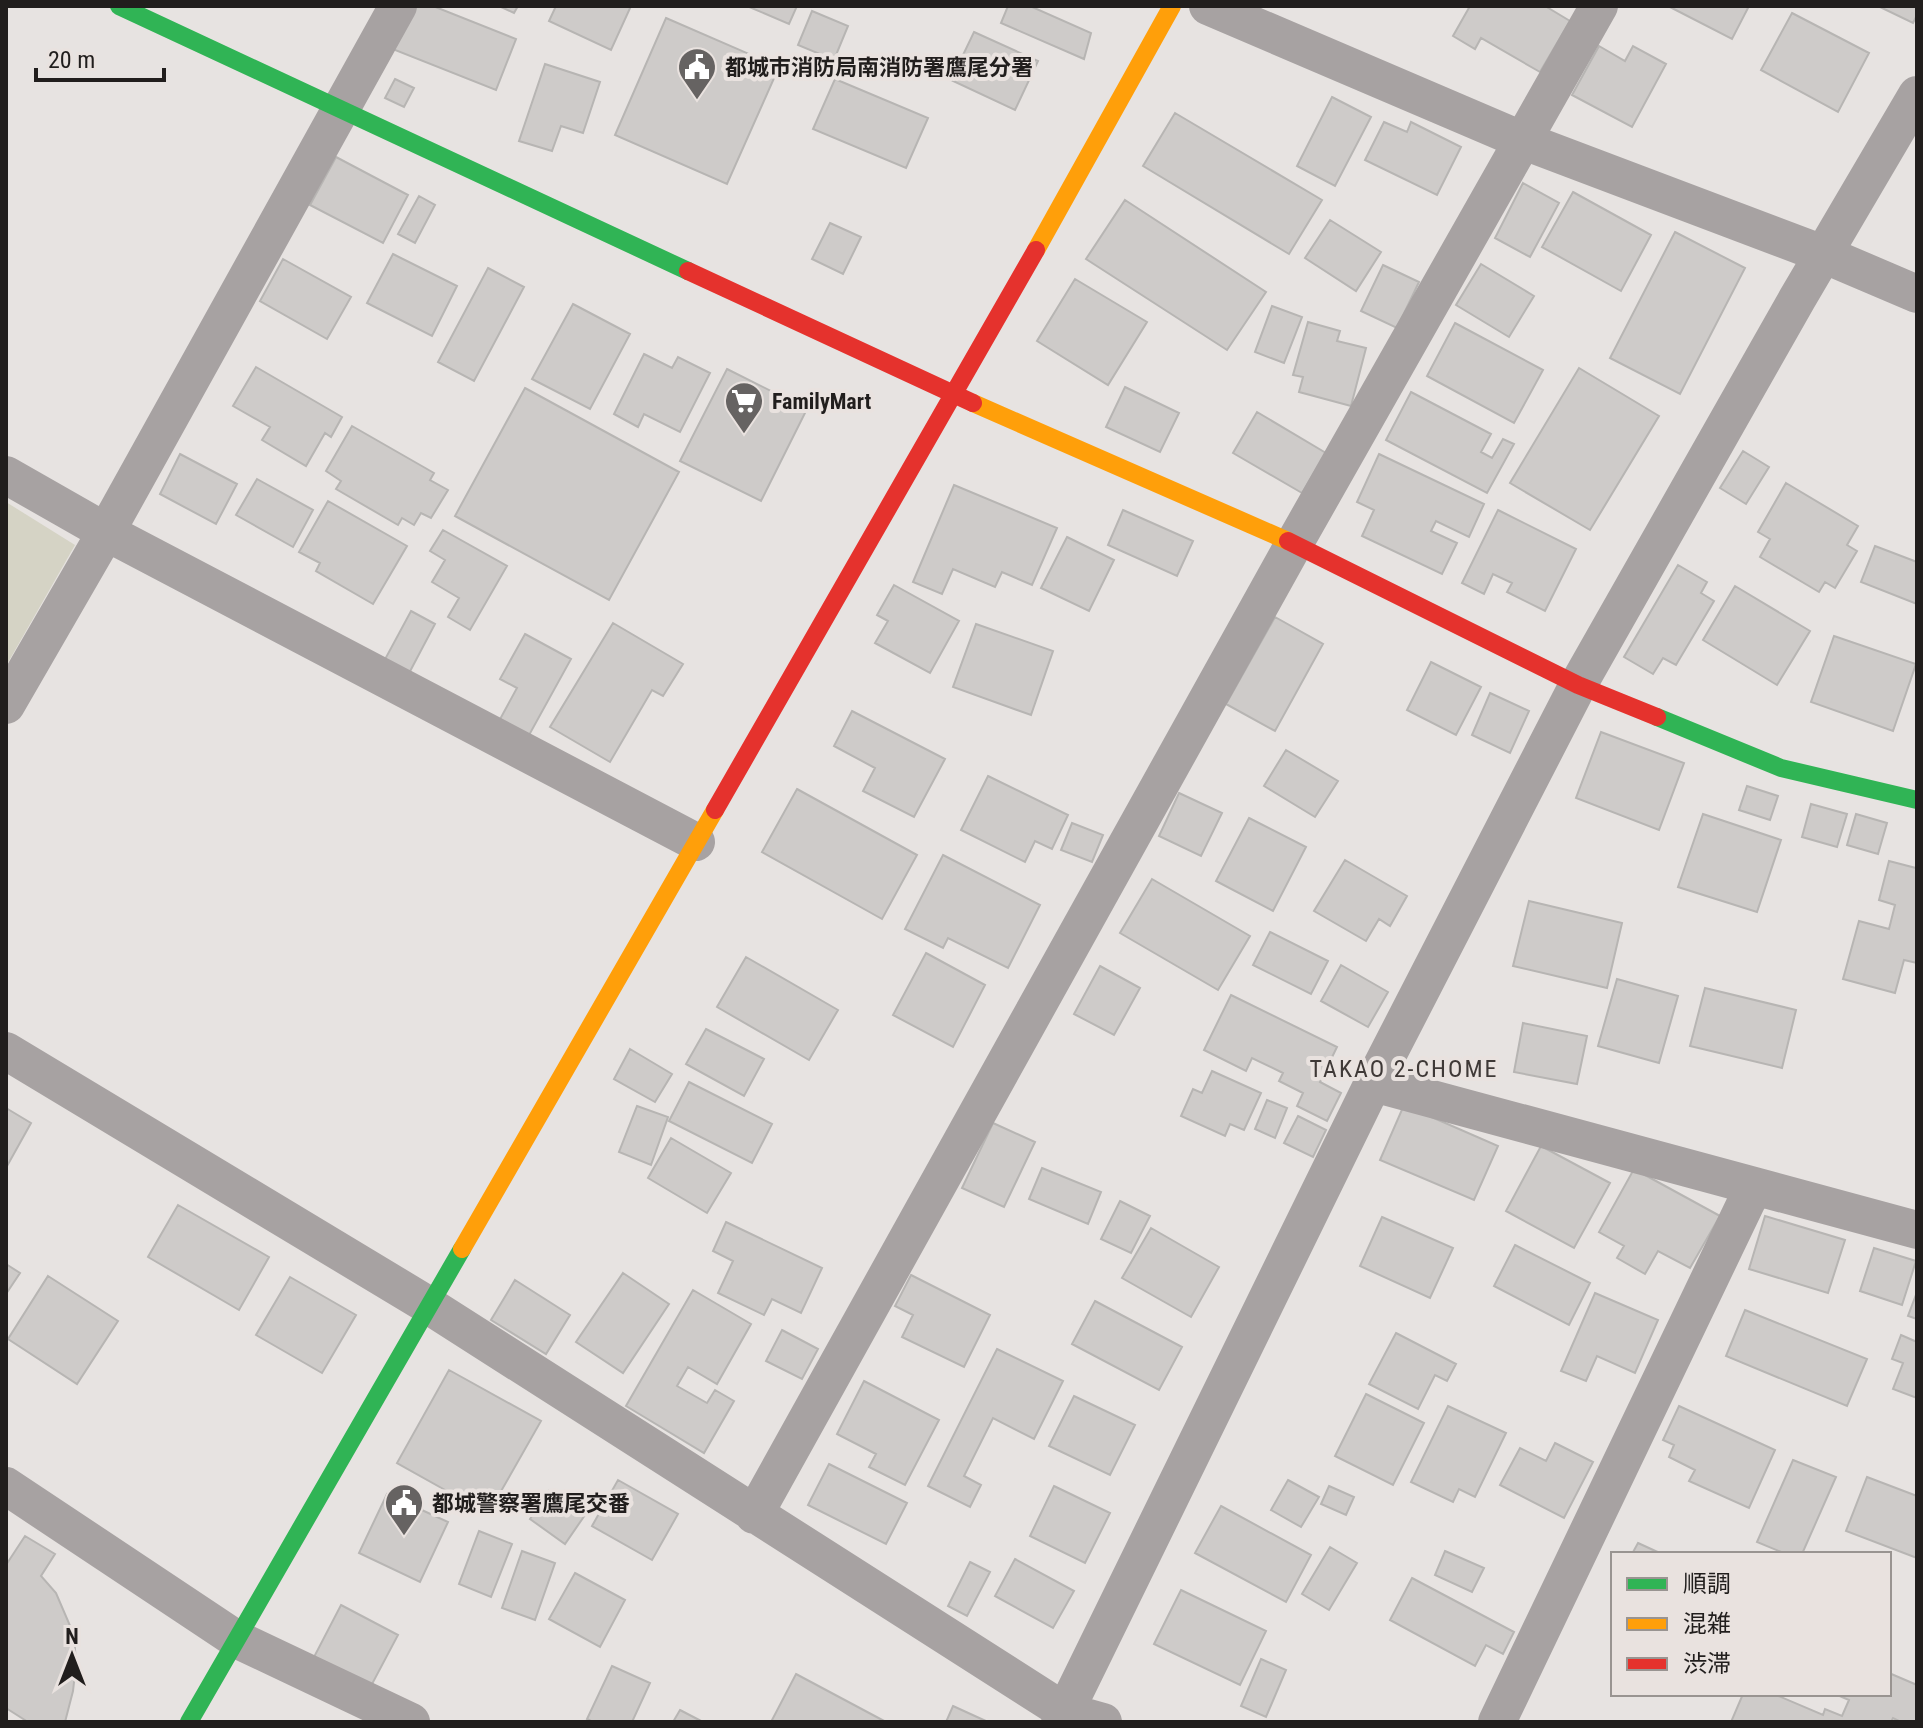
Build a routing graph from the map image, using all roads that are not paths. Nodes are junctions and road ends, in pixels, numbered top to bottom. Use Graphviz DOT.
graph roads {
  1 [pos="119,6"];
  2 [pos="398,6"];
  3 [pos="1172,6"];
  4 [pos="1208,6"];
  5 [pos="1599,6"];
  6 [pos="1917,95"];
  7 [pos="342,109"];
  8 [pos="1524,141"];
  9 [pos="1823,254"];
  10 [pos="1917,294"];
  11 [pos="955,395"];
  12 [pos="6,475"];
  13 [pos="106,532"];
  14 [pos="1294,544"];
  15 [pos="1578,685"];
  16 [pos="6,705"];
  17 [pos="1917,800"];
  18 [pos="696,842"];
  19 [pos="6,1051"];
  20 [pos="1373,1083"];
  21 [pos="1754,1186"];
  22 [pos="1917,1230"];
  23 [pos="428,1305"];
  24 [pos="6,1486"];
  25 [pos="754,1515"];
  26 [pos="236,1639"];
  27 [pos="1062,1717"];
  28 [pos="189,1722"];
  29 [pos="411,1722"];
  30 [pos="1103,1722"];
  31 [pos="1497,1722"];
  1 -- 7 [label="street"];
  2 -- 7 [label="street"];
  3 -- 11 [label="street"];
  4 -- 8 [label="street"];
  5 -- 8 [label="street"];
  6 -- 9 [label="street"];
  7 -- 11 [label="street"];
  7 -- 13 [label="street"];
  8 -- 9 [label="street"];
  8 -- 14 [label="street"];
  9 -- 10 [label="street"];
  9 -- 15 [label="street"];
  11 -- 14 [label="street"];
  11 -- 18 [label="street"];
  12 -- 13 [label="street"];
  13 -- 16 [label="street"];
  13 -- 18 [label="street"];
  14 -- 15 [label="street"];
  14 -- 25 [label="street"];
  15 -- 17 [label="street"];
  15 -- 20 [label="street"];
  18 -- 23 [label="street"];
  19 -- 23 [label="street"];
  20 -- 21 [label="street"];
  20 -- 27 [label="street"];
  21 -- 22 [label="street"];
  21 -- 31 [label="street"];
  23 -- 25 [label="street"];
  23 -- 26 [label="street"];
  24 -- 26 [label="street"];
  25 -- 27 [label="street"];
  26 -- 28 [label="street"];
  26 -- 29 [label="street"];
  27 -- 30 [label="street"];
}
